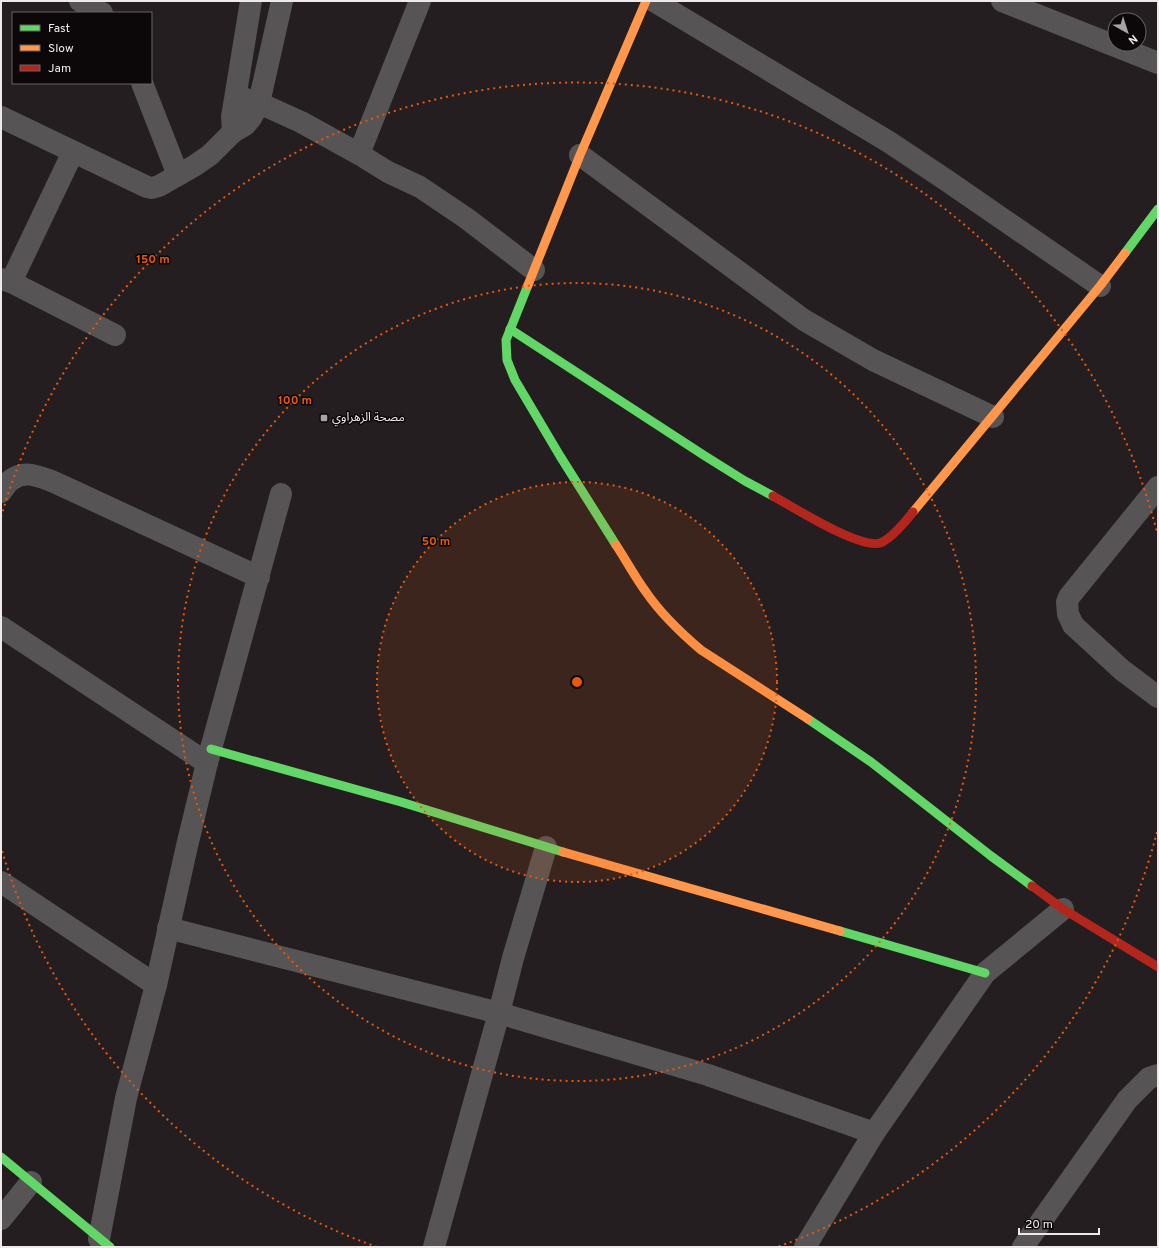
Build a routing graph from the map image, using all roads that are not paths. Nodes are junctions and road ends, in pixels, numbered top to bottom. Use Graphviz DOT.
graph roads {
  1 [pos="80,1"];
  2 [pos="111,1"];
  3 [pos="250,1"];
  4 [pos="282,1"];
  5 [pos="420,1"];
  6 [pos="646,1"];
  7 [pos="654,1"];
  8 [pos="1002,1"];
  9 [pos="100,12"];
  10 [pos="116,12"];
  11 [pos="1158,63"];
  12 [pos="142,84"];
  13 [pos="236,96"];
  14 [pos="259,103"];
  15 [pos="1,117"];
  16 [pos="233,132"];
  17 [pos="73,152"];
  18 [pos="359,154"];
  19 [pos="580,155"];
  20 [pos="178,175"];
  21 [pos="1158,210"];
  22 [pos="534,270"];
  23 [pos="6,280"];
  24 [pos="1100,286"];
  25 [pos="510,329"];
  26 [pos="115,335"];
  27 [pos="993,417"];
  28 [pos="1158,487"];
  29 [pos="1,492"];
  30 [pos="282,494"];
  31 [pos="259,577"];
  32 [pos="1,627"];
  33 [pos="1158,698"];
  34 [pos="209,756"];
  35 [pos="546,847"];
  36 [pos="1,882"];
  37 [pos="1063,909"];
  38 [pos="168,928"];
  39 [pos="1158,967"];
  40 [pos="985,973"];
  41 [pos="156,985"];
  42 [pos="499,1013"];
  43 [pos="1158,1075"];
  44 [pos="874,1133"];
  45 [pos="1,1158"];
  46 [pos="31,1182"];
  47 [pos="1,1219"];
  48 [pos="102,1244"];
  49 [pos="434,1247"];
  50 [pos="805,1247"];
  51 [pos="1024,1247"];
  1 -- 9 [label="street"];
  2 -- 10 [label="street"];
  3 -- 13 [label="street"];
  4 -- 14 [label="street"];
  5 -- 18 [label="street"];
  6 -- 19 [label="street"];
  7 -- 24 [label="street"];
  8 -- 11 [label="street"];
  12 -- 20 [label="street"];
  13 -- 14 [label="street"];
  13 -- 16 [label="street"];
  14 -- 16 [label="street"];
  14 -- 18 [label="street"];
  15 -- 17 [label="street"];
  16 -- 20 [label="street"];
  17 -- 20 [label="street"];
  17 -- 23 [label="street"];
  18 -- 22 [label="street"];
  19 -- 22 [label="street"];
  19 -- 27 [label="street"];
  21 -- 24 [label="street"];
  22 -- 25 [label="street"];
  23 -- 26 [label="street"];
  24 -- 27 [label="street"];
  25 -- 27 [label="street"];
  25 -- 37 [label="street"];
  28 -- 33 [label="street"];
  29 -- 31 [label="street"];
  30 -- 31 [label="street"];
  31 -- 34 [label="street"];
  32 -- 34 [label="street"];
  34 -- 35 [label="street"];
  34 -- 38 [label="street"];
  35 -- 40 [label="street"];
  35 -- 42 [label="street"];
  36 -- 41 [label="street"];
  37 -- 39 [label="street"];
  37 -- 40 [label="street"];
  38 -- 41 [label="street"];
  38 -- 42 [label="street"];
  40 -- 44 [label="street"];
  41 -- 48 [label="street"];
  42 -- 44 [label="street"];
  42 -- 49 [label="street"];
  43 -- 51 [label="street"];
  44 -- 50 [label="street"];
  45 -- 46 [label="street"];
  46 -- 47 [label="street"];
  46 -- 48 [label="street"];
}
